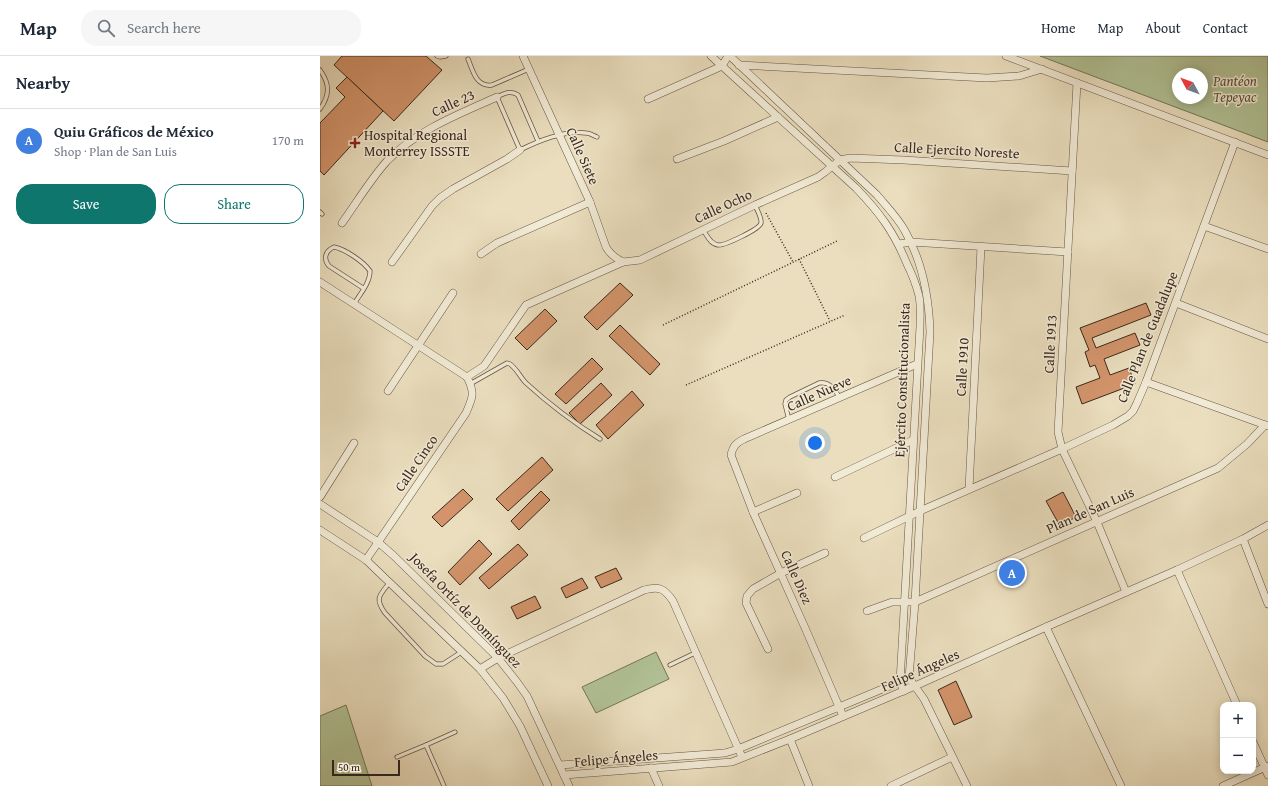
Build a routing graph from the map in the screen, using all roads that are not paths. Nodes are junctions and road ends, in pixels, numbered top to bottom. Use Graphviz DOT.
graph roads {
  1 [pos="436,56"];
  2 [pos="446,56"];
  3 [pos="523,56"];
  4 [pos="711,56"];
  5 [pos="729,56"];
  6 [pos="1006,56"];
  7 [pos="468,59"];
  8 [pos="739,65"];
  9 [pos="722,66"];
  10 [pos="529,69"];
  11 [pos="1042,69"];
  12 [pos="320,70"];
  13 [pos="1077,83"];
  14 [pos="497,97"];
  15 [pos="648,99"];
  16 [pos="320,108"];
  17 [pos="778,117"];
  18 [pos="559,135"];
  19 [pos="597,137"];
  20 [pos="538,141"];
  21 [pos="1235,142"];
  22 [pos="520,150"];
  23 [pos="1268,155"];
  24 [pos="677,159"];
  25 [pos="840,160"];
  26 [pos="832,167"];
  27 [pos="1072,170"];
  28 [pos="590,202"];
  29 [pos="758,204"];
  30 [pos="342,223"];
  31 [pos="1204,226"];
  32 [pos="703,230"];
  33 [pos="911,242"];
  34 [pos="899,244"];
  35 [pos="981,247"];
  36 [pos="1268,249"];
  37 [pos="1068,252"];
  38 [pos="481,254"];
  39 [pos="392,262"];
  40 [pos="623,262"];
  41 [pos="320,282"];
  42 [pos="363,288"];
  43 [pos="453,293"];
  44 [pos="1176,303"];
  45 [pos="354,304"];
  46 [pos="1268,339"];
  47 [pos="418,345"];
  48 [pos="918,364"];
  49 [pos="469,380"];
  50 [pos="1146,382"];
  51 [pos="388,391"];
  52 [pos="840,398"];
  53 [pos="789,420"];
  54 [pos="1267,426"];
  55 [pos="600,439"];
  56 [pos="914,440"];
  57 [pos="354,443"];
  58 [pos="732,448"];
  59 [pos="1062,448"];
  60 [pos="835,477"];
  61 [pos="969,489"];
  62 [pos="797,493"];
  63 [pos="320,497"];
  64 [pos="320,504"];
  65 [pos="920,510"];
  66 [pos="753,512"];
  67 [pos="909,517"];
  68 [pos="1097,522"];
  69 [pos="1268,525"];
  70 [pos="320,530"];
  71 [pos="864,538"];
  72 [pos="1242,539"];
  73 [pos="378,542"];
  74 [pos="825,553"];
  75 [pos="366,560"];
  76 [pos="1177,570"];
  77 [pos="781,573"];
  78 [pos="390,582"];
  79 [pos="1126,592"];
  80 [pos="904,601"];
  81 [pos="915,602"];
  82 [pos="1268,604"];
  83 [pos="867,611"];
  84 [pos="1046,627"];
  85 [pos="768,649"];
  86 [pos="463,651"];
  87 [pos="695,652"];
  88 [pos="498,658"];
  89 [pos="670,665"];
  90 [pos="480,669"];
  91 [pos="909,678"];
  92 [pos="900,682"];
  93 [pos="915,686"];
  94 [pos="904,691"];
  95 [pos="1236,702"];
  96 [pos="840,708"];
  97 [pos="843,716"];
  98 [pos="455,732"];
  99 [pos="790,739"];
  100 [pos="426,745"];
  101 [pos="1256,748"];
  102 [pos="738,749"];
  103 [pos="396,757"];
  104 [pos="742,757"];
  105 [pos="952,757"];
  106 [pos="560,765"];
  107 [pos="651,768"];
  108 [pos="1267,770"];
  109 [pos="564,775"];
  110 [pos="444,786"];
  111 [pos="548,786"];
  112 [pos="569,786"];
  113 [pos="659,786"];
  114 [pos="809,786"];
  115 [pos="891,786"];
  116 [pos="967,786"];
  117 [pos="1121,786"];
  118 [pos="1223,786"];
  1 -- 2 [label="lane"];
  3 -- 10 [label="street, Calle Siete"];
  4 -- 9 [label="street, Ejército Constitucionalista"];
  5 -- 8 [label="street, Ejército Constitucionalista"];
  5 -- 9 [label="street"];
  6 -- 11 [label="street"];
  7 -- 10 [label="lane"];
  8 -- 11 [label="street"];
  8 -- 25 [label="street, Ejército Constitucionalista"];
  9 -- 15 [label="street"];
  9 -- 17 [label="street, Ejército Constitucionalista"];
  10 -- 18 [label="street, Calle Siete"];
  11 -- 13 [label="street"];
  12 -- 16 [label="lane"];
  13 -- 21 [label="street"];
  13 -- 27 [label="street, Calle 1913"];
  14 -- 20 [label="lane"];
  14 -- 22 [label="lane"];
  14 -- 30 [label="street, Calle 23"];
  17 -- 24 [label="street"];
  17 -- 26 [label="street, Ejército Constitucionalista"];
  18 -- 19 [label="lane"];
  18 -- 20 [label="lane"];
  18 -- 28 [label="street, Calle Siete"];
  20 -- 22 [label="lane"];
  21 -- 23 [label="street"];
  21 -- 31 [label="street, Calle Plan de Guadalupe"];
  22 -- 39 [label="street"];
  25 -- 26 [label="street, Calle Ocho"];
  25 -- 27 [label="street, Calle Ejercito Noreste"];
  25 -- 33 [label="street, Ejército Constitucionalista"];
  26 -- 29 [label="street, Calle Ocho"];
  26 -- 34 [label="street, Ejército Constitucionalista"];
  27 -- 37 [label="street, Calle 1913"];
  28 -- 38 [label="street"];
  28 -- 40 [label="street, Calle Siete"];
  29 -- 32 [label="street, Calle Ocho"];
  29 -- 32 [label="lane"];
  31 -- 36 [label="street"];
  31 -- 44 [label="street, Calle Plan de Guadalupe"];
  32 -- 40 [label="street, Calle Ocho"];
  33 -- 34 [label="street"];
  33 -- 35 [label="street"];
  33 -- 65 [label="street, Ejército Constitucionalista"];
  34 -- 48 [label="street, Ejército Constitucionalista"];
  35 -- 37 [label="street"];
  35 -- 61 [label="street, Calle 1910"];
  37 -- 59 [label="street, Calle 1913"];
  40 -- 49 [label="street, Calle Ocho"];
  41 -- 45 [label="street"];
  42 -- 42 [label="lane"];
  42 -- 45 [label="lane"];
  43 -- 47 [label="street"];
  44 -- 46 [label="street"];
  44 -- 50 [label="street, Calle Plan de Guadalupe"];
  45 -- 47 [label="street"];
  47 -- 49 [label="street"];
  47 -- 51 [label="street"];
  48 -- 52 [label="street, Calle Nueve"];
  48 -- 56 [label="street, Ejército Constitucionalista"];
  49 -- 55 [label="lane"];
  49 -- 73 [label="street, Calle Cinco"];
  50 -- 54 [label="street"];
  50 -- 59 [label="street, Calle Plan de Guadalupe"];
  52 -- 53 [label="street, Calle Nueve"];
  52 -- 53 [label="lane"];
  53 -- 58 [label="street, Calle Nueve"];
  54 -- 68 [label="street, Plan de San Luis"];
  56 -- 60 [label="street"];
  56 -- 67 [label="street, Ejército Constitucionalista"];
  57 -- 63 [label="street"];
  58 -- 66 [label="street, Calle Diez"];
  59 -- 61 [label="street, Calle Plan de Guadalupe"];
  59 -- 68 [label="street, Calle 1913"];
  61 -- 65 [label="street, Calle Plan de Guadalupe"];
  62 -- 66 [label="street"];
  64 -- 73 [label="street, Josefa Ortíz de Domínguez"];
  65 -- 67 [label="street, Calle Plan de Guadalupe"];
  65 -- 81 [label="street, Ejército Constitucionalista"];
  66 -- 77 [label="street, Calle Diez"];
  67 -- 71 [label="street, Calle Plan de Guadalupe"];
  67 -- 80 [label="street, Ejército Constitucionalista"];
  68 -- 79 [label="street, Calle 1913"];
  68 -- 81 [label="street, Plan de San Luis"];
  69 -- 72 [label="street, Felipe Ángeles"];
  70 -- 75 [label="street"];
  72 -- 76 [label="street, Felipe Ángeles"];
  72 -- 82 [label="street"];
  73 -- 75 [label="street, Calle Cinco"];
  73 -- 88 [label="street, Josefa Ortíz de Domínguez"];
  74 -- 77 [label="street"];
  75 -- 78 [label="street"];
  76 -- 79 [label="street, Felipe Ángeles"];
  76 -- 95 [label="street"];
  77 -- 85 [label="street"];
  77 -- 96 [label="street, Calle Diez"];
  78 -- 86 [label="street"];
  78 -- 86 [label="lane"];
  79 -- 84 [label="street, Felipe Ángeles"];
  80 -- 81 [label="street"];
  80 -- 83 [label="street"];
  80 -- 92 [label="street, Ejército Constitucionalista"];
  81 -- 91 [label="street, Ejército Constitucionalista"];
  84 -- 93 [label="street, Felipe Ángeles"];
  84 -- 117 [label="street"];
  86 -- 90 [label="street"];
  87 -- 88 [label="street"];
  87 -- 89 [label="lane"];
  87 -- 102 [label="street"];
  88 -- 90 [label="street"];
  88 -- 106 [label="street, Josefa Ortíz de Domínguez"];
  90 -- 111 [label="street"];
  91 -- 92 [label="street, Felipe Ángeles"];
  91 -- 93 [label="street"];
  92 -- 94 [label="street, Ejército Constitucionalista"];
  92 -- 96 [label="street, Felipe Ángeles"];
  93 -- 94 [label="street, Felipe Ángeles"];
  93 -- 105 [label="street"];
  94 -- 97 [label="street, Felipe Ángeles"];
  96 -- 97 [label="street, Calle Diez"];
  96 -- 102 [label="street, Felipe Ángeles"];
  97 -- 99 [label="street, Felipe Ángeles"];
  98 -- 100 [label="lane"];
  99 -- 104 [label="street, Felipe Ángeles"];
  99 -- 114 [label="street"];
  100 -- 103 [label="lane"];
  100 -- 110 [label="lane"];
  101 -- 108 [label="street"];
  102 -- 104 [label="street"];
  102 -- 106 [label="street, Felipe Ángeles"];
  104 -- 107 [label="street, Felipe Ángeles"];
  105 -- 115 [label="street"];
  105 -- 116 [label="street"];
  106 -- 109 [label="street, Josefa Ortíz de Domínguez"];
  107 -- 109 [label="street, Felipe Ángeles"];
  107 -- 113 [label="street"];
  108 -- 118 [label="street"];
  109 -- 112 [label="street, Josefa Ortíz de Domínguez"];
}
